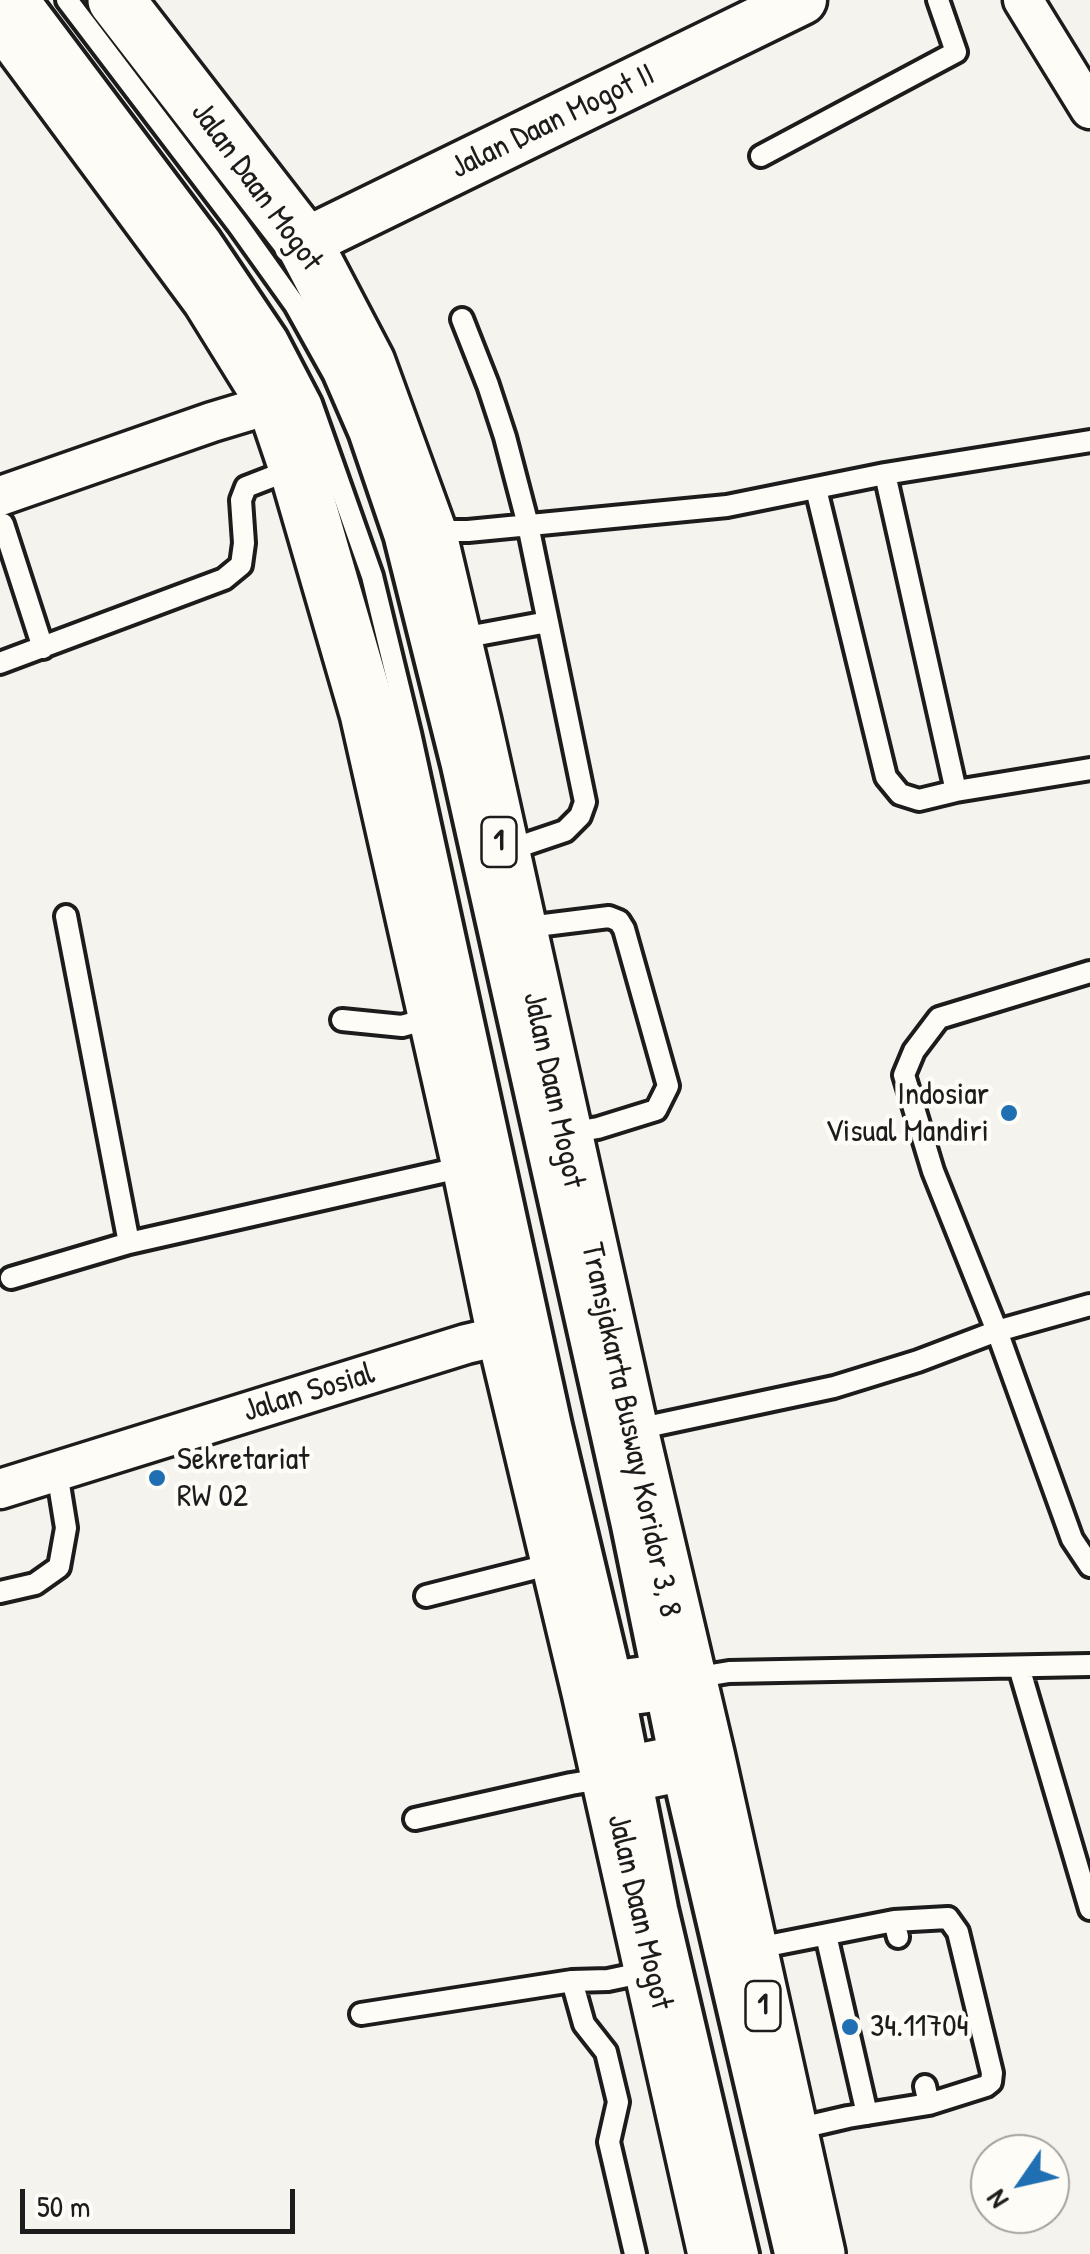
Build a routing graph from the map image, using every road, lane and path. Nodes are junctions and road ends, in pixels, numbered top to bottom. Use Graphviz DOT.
graph roads {
  1 [pos="31,0"];
  2 [pos="67,0"];
  3 [pos="116,0"];
  4 [pos="802,0"];
  5 [pos="938,0"];
  6 [pos="1023,0"];
  7 [pos="0,14"];
  8 [pos="1090,109"];
  9 [pos="761,156"];
  10 [pos="304,244"];
  11 [pos="462,319"];
  12 [pos="274,403"];
  13 [pos="1090,442"];
  14 [pos="297,468"];
  15 [pos="885,474"];
  16 [pos="816,489"];
  17 [pos="2,510"];
  18 [pos="528,525"];
  19 [pos="428,531"];
  20 [pos="548,622"];
  21 [pos="454,640"];
  22 [pos="43,648"];
  23 [pos="0,663"];
  24 [pos="1090,769"];
  25 [pos="956,791"];
  26 [pos="501,852"];
  27 [pos="66,916"];
  28 [pos="518,928"];
  29 [pos="1090,972"];
  30 [pos="436,1017"];
  31 [pos="342,1020"];
  32 [pos="562,1134"];
  33 [pos="470,1166"];
  34 [pos="129,1243"];
  35 [pos="11,1278"];
  36 [pos="1090,1305"];
  37 [pos="998,1331"];
  38 [pos="505,1335"];
  39 [pos="630,1430"];
  40 [pos="57,1472"];
  41 [pos="1,1488"];
  42 [pos="558,1562"];
  43 [pos="1090,1566"];
  44 [pos="0,1592"];
  45 [pos="426,1596"];
  46 [pos="1090,1665"];
  47 [pos="1020,1667"];
  48 [pos="639,1685"];
  49 [pos="657,1768"];
  50 [pos="416,1819"];
  51 [pos="1090,1909"];
  52 [pos="826,1936"];
  53 [pos="750,1950"];
  54 [pos="652,1971"];
  55 [pos="572,1982"];
  56 [pos="362,2014"];
  57 [pos="867,2114"];
  58 [pos="790,2131"];
  59 [pos="635,2254"];
  60 [pos="716,2254"];
  61 [pos="748,2254"];
  62 [pos="785,2254"];
  63 [pos="817,2254"];
  1 -- 48 [label="lane, Transjakarta Busway Koridor 3, 8"];
  2 -- 48 [label="lane, Transjakarta Busway Koridor 3, 8"];
  3 -- 10 [label="highway, Jalan Daan Mogot / 1"];
  4 -- 10 [label="street, Jalan Daan Mogot II"];
  5 -- 9 [label="lane"];
  6 -- 8 [label="street"];
  7 -- 12 [label="highway, Jalan Daan Mogot / 1"];
  10 -- 19 [label="highway, Jalan Daan Mogot / 1"];
  11 -- 18 [label="lane"];
  12 -- 14 [label="highway, Jalan Daan Mogot / 1"];
  12 -- 17 [label="street"];
  13 -- 15 [label="lane"];
  14 -- 22 [label="lane"];
  14 -- 30 [label="highway, Jalan Daan Mogot / 1"];
  15 -- 16 [label="lane"];
  15 -- 25 [label="lane"];
  16 -- 18 [label="lane"];
  16 -- 25 [label="lane"];
  17 -- 22 [label="lane"];
  18 -- 19 [label="lane"];
  18 -- 20 [label="lane"];
  19 -- 21 [label="highway, Jalan Daan Mogot / 1"];
  20 -- 21 [label="lane"];
  20 -- 26 [label="lane"];
  21 -- 26 [label="highway, Jalan Daan Mogot / 1"];
  22 -- 23 [label="lane"];
  24 -- 25 [label="lane"];
  26 -- 28 [label="highway, Jalan Daan Mogot / 1"];
  27 -- 34 [label="lane"];
  28 -- 32 [label="highway, Jalan Daan Mogot / 1"];
  28 -- 32 [label="lane"];
  29 -- 37 [label="lane"];
  30 -- 31 [label="lane"];
  30 -- 33 [label="highway, Jalan Daan Mogot / 1"];
  32 -- 39 [label="highway, Jalan Daan Mogot / 1"];
  33 -- 34 [label="lane"];
  33 -- 38 [label="highway, Jalan Daan Mogot / 1"];
  34 -- 35 [label="lane"];
  36 -- 37 [label="lane"];
  37 -- 39 [label="lane"];
  37 -- 43 [label="lane"];
  38 -- 40 [label="street, Jalan Sosial"];
  38 -- 42 [label="highway, Jalan Daan Mogot / 1"];
  39 -- 48 [label="highway, Jalan Daan Mogot / 1"];
  40 -- 41 [label="street, Jalan Sosial"];
  40 -- 44 [label="lane"];
  42 -- 45 [label="lane"];
  42 -- 48 [label="highway, Jalan Daan Mogot / 1"];
  46 -- 47 [label="lane"];
  47 -- 48 [label="lane"];
  47 -- 51 [label="lane"];
  48 -- 49 [label="highway, Jalan Daan Mogot / 1"];
  48 -- 49 [label="highway, Jalan Daan Mogot / 1"];
  49 -- 50 [label="lane"];
  49 -- 53 [label="highway, Jalan Daan Mogot / 1"];
  49 -- 54 [label="highway, Jalan Daan Mogot / 1"];
  49 -- 61 [label="lane"];
  49 -- 62 [label="lane"];
  52 -- 53 [label="lane"];
  52 -- 57 [label="lane"];
  52 -- 57 [label="lane"];
  53 -- 58 [label="highway, Jalan Daan Mogot / 1"];
  54 -- 55 [label="lane"];
  54 -- 60 [label="highway, Jalan Daan Mogot / 1"];
  55 -- 56 [label="lane"];
  55 -- 59 [label="lane"];
  57 -- 58 [label="lane"];
  58 -- 63 [label="highway, Jalan Daan Mogot / 1"];
}
